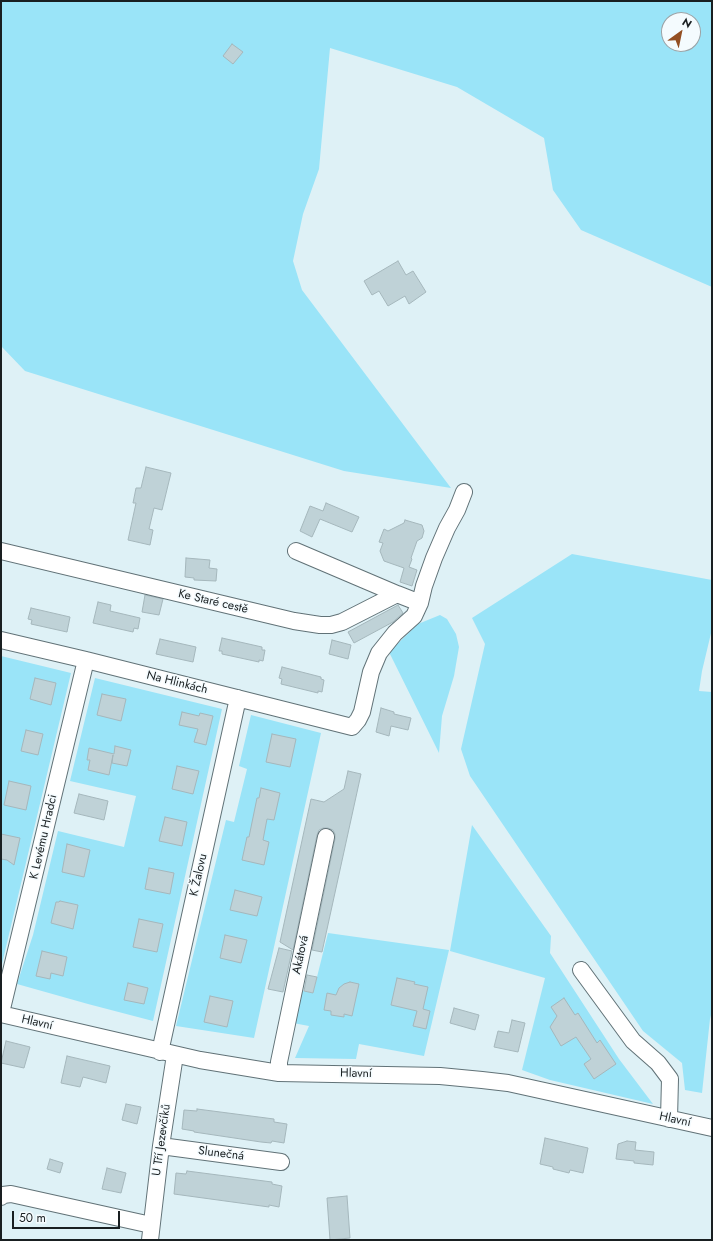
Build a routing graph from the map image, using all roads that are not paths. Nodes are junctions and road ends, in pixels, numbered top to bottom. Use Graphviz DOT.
graph roads {
  1 [pos="464,492"];
  2 [pos="1,551"];
  3 [pos="296,551"];
  4 [pos="397,594"];
  5 [pos="420,603"];
  6 [pos="1,640"];
  7 [pos="86,660"];
  8 [pos="238,698"];
  9 [pos="326,837"];
  10 [pos="581,970"];
  11 [pos="1,1014"];
  12 [pos="167,1054"];
  13 [pos="279,1073"];
  14 [pos="669,1119"];
  15 [pos="712,1128"];
  16 [pos="161,1146"];
  17 [pos="281,1162"];
  18 [pos="1,1197"];
  19 [pos="150,1233"];
  1 -- 5 [label="street"];
  2 -- 4 [label="street, Ke Staré cestě"];
  3 -- 4 [label="street"];
  4 -- 5 [label="street"];
  5 -- 8 [label="street, Na Hlinkách"];
  6 -- 7 [label="street, Na Hlinkách"];
  7 -- 8 [label="street, Na Hlinkách"];
  7 -- 11 [label="street, K Levému Hradci"];
  8 -- 12 [label="street, K Žalovu"];
  9 -- 13 [label="street, Akátová"];
  10 -- 14 [label="street"];
  11 -- 12 [label="street, Hlavní"];
  12 -- 13 [label="street, Hlavní"];
  12 -- 16 [label="street, U Tří Jezevčíků"];
  13 -- 14 [label="street, Hlavní"];
  14 -- 15 [label="street, Hlavní"];
  16 -- 17 [label="street, Slunečná"];
  16 -- 19 [label="street, U Tří Jezevčíků"];
  18 -- 19 [label="street, U Tří Jezevčíků"];
}
